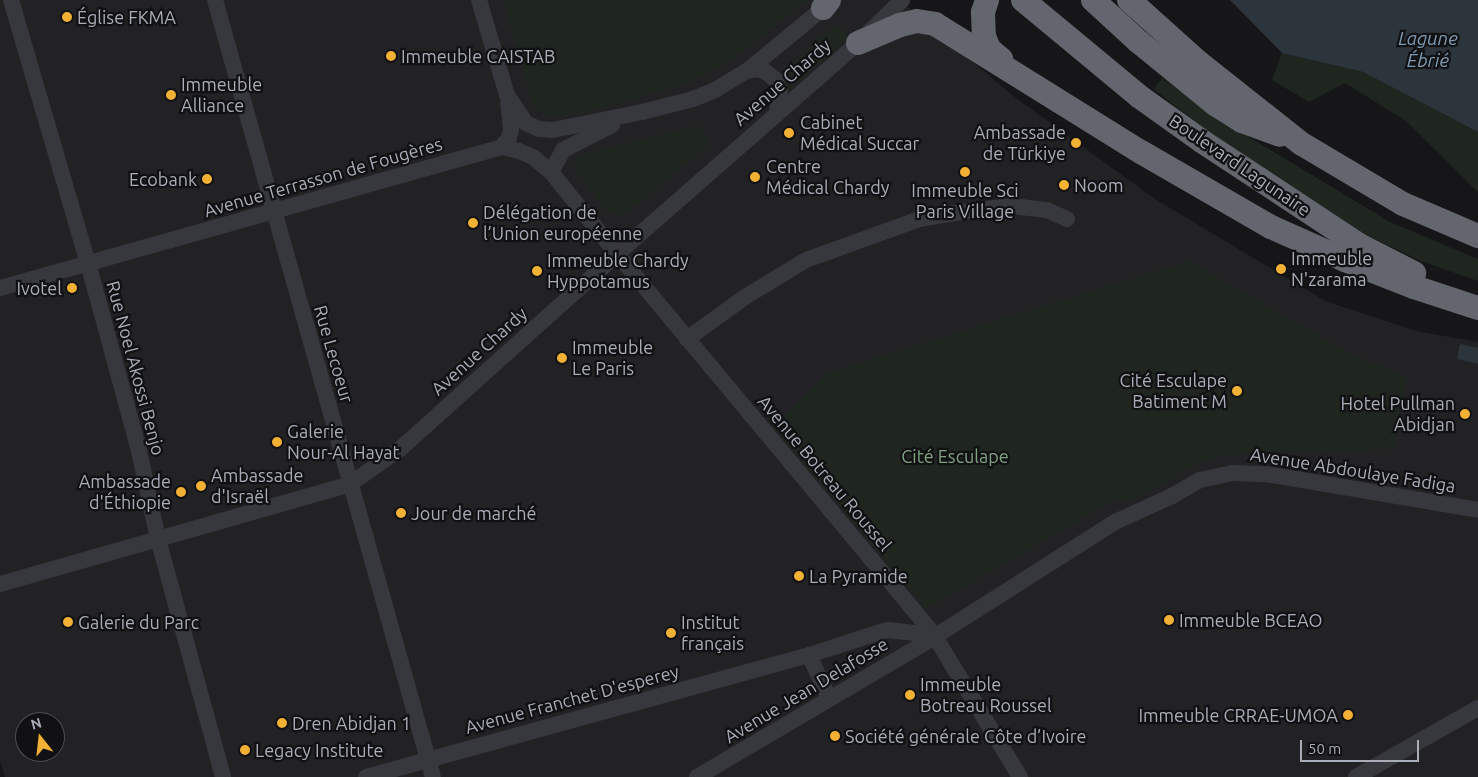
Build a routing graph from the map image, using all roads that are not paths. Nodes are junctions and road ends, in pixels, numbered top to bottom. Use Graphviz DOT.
graph roads {
  1 [pos="11,0"];
  2 [pos="215,0"];
  3 [pos="479,0"];
  4 [pos="902,0"];
  5 [pos="987,0"];
  6 [pos="1023,0"];
  7 [pos="1094,0"];
  8 [pos="1129,0"];
  9 [pos="829,3"];
  10 [pos="858,43"];
  11 [pos="747,71"];
  12 [pos="1020,75"];
  13 [pos="507,95"];
  14 [pos="642,112"];
  15 [pos="778,112"];
  16 [pos="1302,144"];
  17 [pos="502,147"];
  18 [pos="551,172"];
  19 [pos="273,213"];
  20 [pos="1066,219"];
  21 [pos="1478,236"];
  22 [pos="616,254"];
  23 [pos="88,263"];
  24 [pos="0,288"];
  25 [pos="1478,296"];
  26 [pos="1478,308"];
  27 [pos="687,339"];
  28 [pos="350,484"];
  29 [pos="1478,510"];
  30 [pos="158,539"];
  31 [pos="0,584"];
  32 [pos="934,635"];
  33 [pos="809,655"];
  34 [pos="829,698"];
  35 [pos="1478,708"];
  36 [pos="428,759"];
  37 [pos="223,777"];
  38 [pos="366,777"];
  39 [pos="433,777"];
  40 [pos="697,777"];
  41 [pos="1020,777"];
  42 [pos="1356,777"];
  1 -- 23 [label="street, Rue Noel Akossi Benjo"];
  2 -- 19 [label="street, Rue Lecoeur"];
  3 -- 13 [label="street"];
  4 -- 10 [label="street, Avenue Chardy"];
  5 -- 12 [label="highway"];
  6 -- 25 [label="highway, Boulevard Lagunaire"];
  7 -- 16 [label="highway"];
  8 -- 16 [label="highway"];
  9 -- 11 [label="street"];
  10 -- 12 [label="highway"];
  10 -- 15 [label="street, Avenue Chardy"];
  11 -- 14 [label="street"];
  11 -- 15 [label="street"];
  12 -- 26 [label="highway"];
  13 -- 14 [label="street"];
  13 -- 17 [label="street"];
  14 -- 18 [label="street"];
  15 -- 22 [label="street, Avenue Chardy"];
  16 -- 21 [label="highway"];
  17 -- 18 [label="street"];
  17 -- 19 [label="street, Avenue Terrasson de Fougères"];
  18 -- 22 [label="street"];
  19 -- 23 [label="street, Avenue Terrasson de Fougères"];
  19 -- 28 [label="street, Rue Lecoeur"];
  20 -- 27 [label="street"];
  22 -- 27 [label="street, Avenue Botreau Roussel"];
  22 -- 28 [label="street, Avenue Chardy"];
  23 -- 24 [label="street, Avenue Terrasson de Fougères"];
  23 -- 30 [label="street, Rue Noel Akossi Benjo"];
  27 -- 32 [label="street, Avenue Botreau Roussel"];
  28 -- 30 [label="street, Avenue Chardy"];
  28 -- 36 [label="street, Rue Lecoeur"];
  29 -- 32 [label="street, Avenue Abdoulaye Fadiga"];
  30 -- 31 [label="street, Avenue Chardy"];
  30 -- 37 [label="street, Rue Noel Akossi Benjo"];
  32 -- 33 [label="street, Avenue Franchet D'esperey"];
  32 -- 34 [label="street, Avenue Jean Delafosse"];
  32 -- 41 [label="street, Avenue Botreau Roussel"];
  33 -- 34 [label="street"];
  33 -- 36 [label="street, Avenue Franchet D'esperey"];
  34 -- 40 [label="street, Avenue Jean Delafosse"];
  35 -- 42 [label="street"];
  36 -- 38 [label="street, Avenue Franchet D'esperey"];
  36 -- 39 [label="street, Rue Lecoeur"];
}
